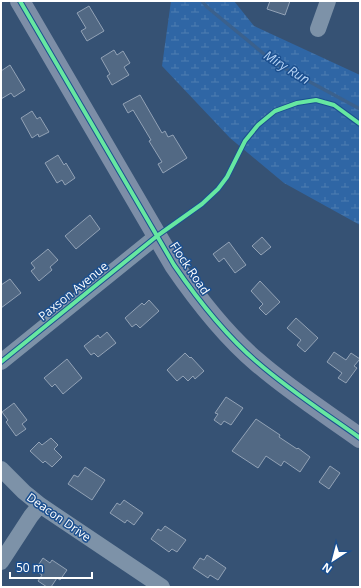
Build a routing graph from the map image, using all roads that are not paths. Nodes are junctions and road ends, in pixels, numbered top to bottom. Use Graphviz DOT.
graph roads {
  1 [pos="20,1"];
  2 [pos="328,1"];
  3 [pos="318,29"];
  4 [pos="157,236"];
  5 [pos="1,362"];
  6 [pos="360,438"];
  7 [pos="1,469"];
  8 [pos="40,505"];
  9 [pos="1,562"];
  10 [pos="162,587"];
  1 -- 4 [label="main road, Flock Road"];
  2 -- 3 [label="street"];
  4 -- 5 [label="street, Paxson Avenue"];
  4 -- 6 [label="main road, Flock Road"];
  7 -- 8 [label="street, Deacon Drive"];
  8 -- 9 [label="street"];
  8 -- 10 [label="street, Deacon Drive"];
}
